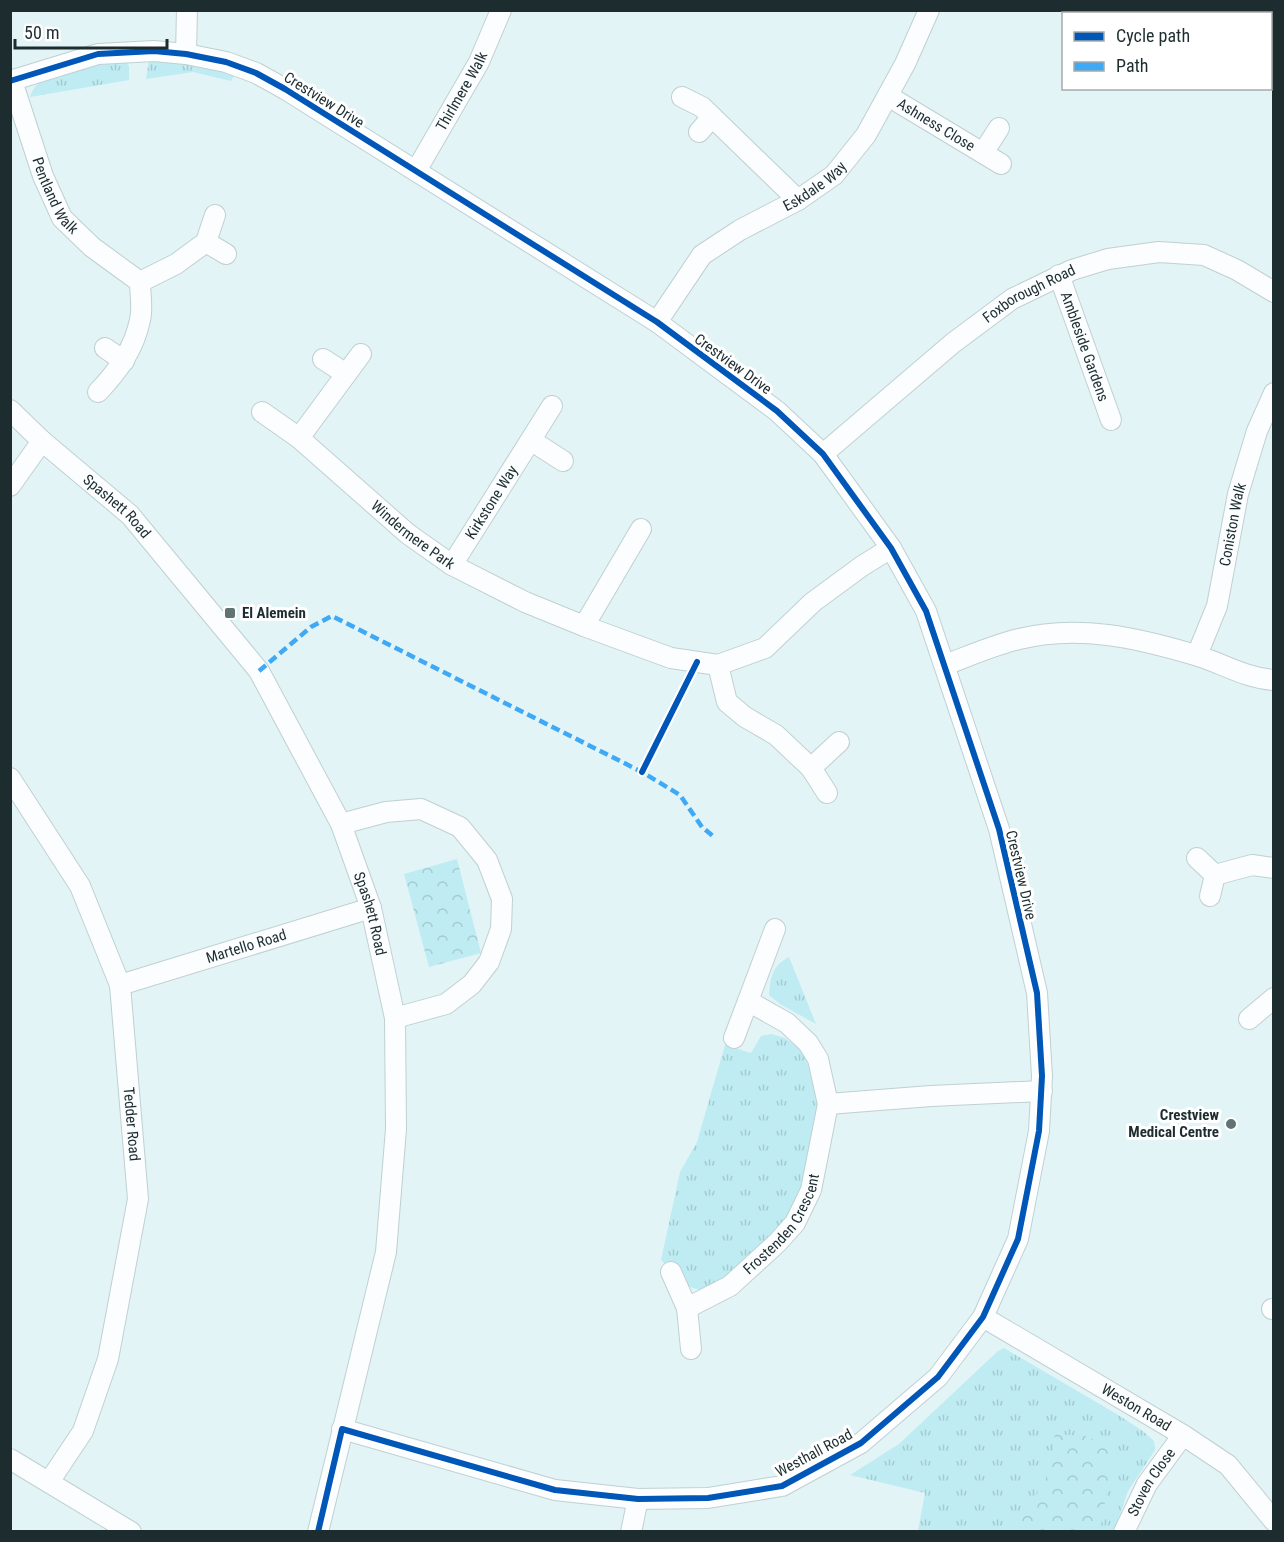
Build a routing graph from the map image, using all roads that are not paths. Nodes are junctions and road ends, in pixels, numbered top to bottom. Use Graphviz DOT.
graph roads {
  1 [pos="187,10"];
  2 [pos="501,10"];
  3 [pos="929,10"];
  4 [pos="186,54"];
  5 [pos="11,81"];
  6 [pos="888,96"];
  7 [pos="682,97"];
  8 [pos="712,117"];
  9 [pos="999,128"];
  10 [pos="699,132"];
  11 [pos="983,153"];
  12 [pos="1001,164"];
  13 [pos="416,171"];
  14 [pos="798,200"];
  15 [pos="215,215"];
  16 [pos="206,242"];
  17 [pos="226,254"];
  18 [pos="1059,275"];
  19 [pos="140,282"];
  20 [pos="1274,292"];
  21 [pos="657,322"];
  22 [pos="105,348"];
  23 [pos="361,354"];
  24 [pos="323,359"];
  25 [pos="124,361"];
  26 [pos="346,374"];
  27 [pos="98,392"];
  28 [pos="1274,393"];
  29 [pos="552,406"];
  30 [pos="10,410"];
  31 [pos="262,412"];
  32 [pos="1111,420"];
  33 [pos="299,438"];
  34 [pos="42,441"];
  35 [pos="532,441"];
  36 [pos="823,454"];
  37 [pos="563,461"];
  38 [pos="10,486"];
  39 [pos="641,529"];
  40 [pos="891,548"];
  41 [pos="452,565"];
  42 [pos="584,626"];
  43 [pos="1197,655"];
  44 [pos="718,665"];
  45 [pos="945,665"];
  46 [pos="1274,680"];
  47 [pos="839,742"];
  48 [pos="811,768"];
  49 [pos="10,778"];
  50 [pos="827,793"];
  51 [pos="341,824"];
  52 [pos="1197,858"];
  53 [pos="1274,868"];
  54 [pos="1215,875"];
  55 [pos="1210,896"];
  56 [pos="372,908"];
  57 [pos="775,928"];
  58 [pos="120,985"];
  59 [pos="1274,998"];
  60 [pos="748,1001"];
  61 [pos="395,1018"];
  62 [pos="1249,1019"];
  63 [pos="734,1038"];
  64 [pos="1042,1091"];
  65 [pos="828,1104"];
  66 [pos="671,1272"];
  67 [pos="687,1308"];
  68 [pos="982,1317"];
  69 [pos="691,1349"];
  70 [pos="342,1428"];
  71 [pos="1183,1435"];
  72 [pos="10,1459"];
  73 [pos="49,1482"];
  74 [pos="638,1499"];
  75 [pos="1274,1521"];
  76 [pos="131,1532"];
  77 [pos="318,1532"];
  78 [pos="631,1532"];
  79 [pos="1124,1532"];
  1 -- 4 [label="street"];
  2 -- 13 [label="street, Thirlmere Walk"];
  3 -- 6 [label="street, Eskdale Way"];
  4 -- 5 [label="street, Crestview Drive"];
  4 -- 13 [label="street, Crestview Drive"];
  5 -- 19 [label="street, Pentland Walk"];
  6 -- 11 [label="street, Ashness Close"];
  6 -- 14 [label="street, Eskdale Way"];
  7 -- 8 [label="street"];
  8 -- 10 [label="street"];
  8 -- 14 [label="street"];
  9 -- 11 [label="street, Ashness Close"];
  11 -- 12 [label="street, Ashness Close"];
  13 -- 21 [label="street, Crestview Drive"];
  14 -- 21 [label="street, Eskdale Way"];
  15 -- 16 [label="street"];
  16 -- 17 [label="street"];
  16 -- 19 [label="street"];
  18 -- 20 [label="street, Foxborough Road"];
  18 -- 32 [label="street, Ambleside Gardens"];
  18 -- 36 [label="street, Foxborough Road"];
  19 -- 25 [label="street"];
  21 -- 36 [label="street, Crestview Drive"];
  22 -- 25 [label="street"];
  23 -- 26 [label="street"];
  24 -- 26 [label="street"];
  25 -- 27 [label="street"];
  26 -- 33 [label="street"];
  28 -- 43 [label="street, Coniston Walk"];
  29 -- 35 [label="street, Kirkstone Way"];
  30 -- 34 [label="street, Spashett Road"];
  31 -- 33 [label="street, Windermere Park"];
  33 -- 41 [label="street, Windermere Park"];
  34 -- 38 [label="street"];
  34 -- 51 [label="street, Spashett Road"];
  35 -- 37 [label="street"];
  35 -- 41 [label="street, Kirkstone Way"];
  36 -- 40 [label="street, Crestview Drive"];
  39 -- 42 [label="street"];
  40 -- 44 [label="street, Windermere Park"];
  40 -- 45 [label="street, Crestview Drive"];
  41 -- 42 [label="street, Windermere Park"];
  42 -- 44 [label="street, Windermere Park"];
  43 -- 45 [label="street"];
  43 -- 46 [label="street"];
  44 -- 48 [label="street"];
  45 -- 64 [label="street, Crestview Drive"];
  47 -- 48 [label="street"];
  48 -- 50 [label="street"];
  49 -- 58 [label="street, Tedder Road"];
  51 -- 56 [label="street, Spashett Road"];
  51 -- 61 [label="street"];
  52 -- 54 [label="street"];
  53 -- 54 [label="street"];
  54 -- 55 [label="street"];
  56 -- 58 [label="street, Martello Road"];
  56 -- 61 [label="street, Spashett Road"];
  57 -- 60 [label="street"];
  58 -- 73 [label="street, Tedder Road"];
  59 -- 62 [label="street"];
  60 -- 63 [label="street"];
  60 -- 65 [label="street, Frostenden Crescent"];
  61 -- 70 [label="street, Spashett Road"];
  64 -- 65 [label="street"];
  64 -- 68 [label="street, Westhall Road"];
  65 -- 67 [label="street, Frostenden Crescent"];
  66 -- 67 [label="street"];
  67 -- 69 [label="street"];
  68 -- 71 [label="street, Weston Road"];
  68 -- 74 [label="street, Westhall Road"];
  70 -- 74 [label="street, Westhall Road"];
  70 -- 77 [label="street, Spashett Road"];
  71 -- 75 [label="street, Weston Road"];
  71 -- 79 [label="street, Stoven Close"];
  72 -- 73 [label="street"];
  73 -- 76 [label="street"];
  74 -- 78 [label="street"];
}
